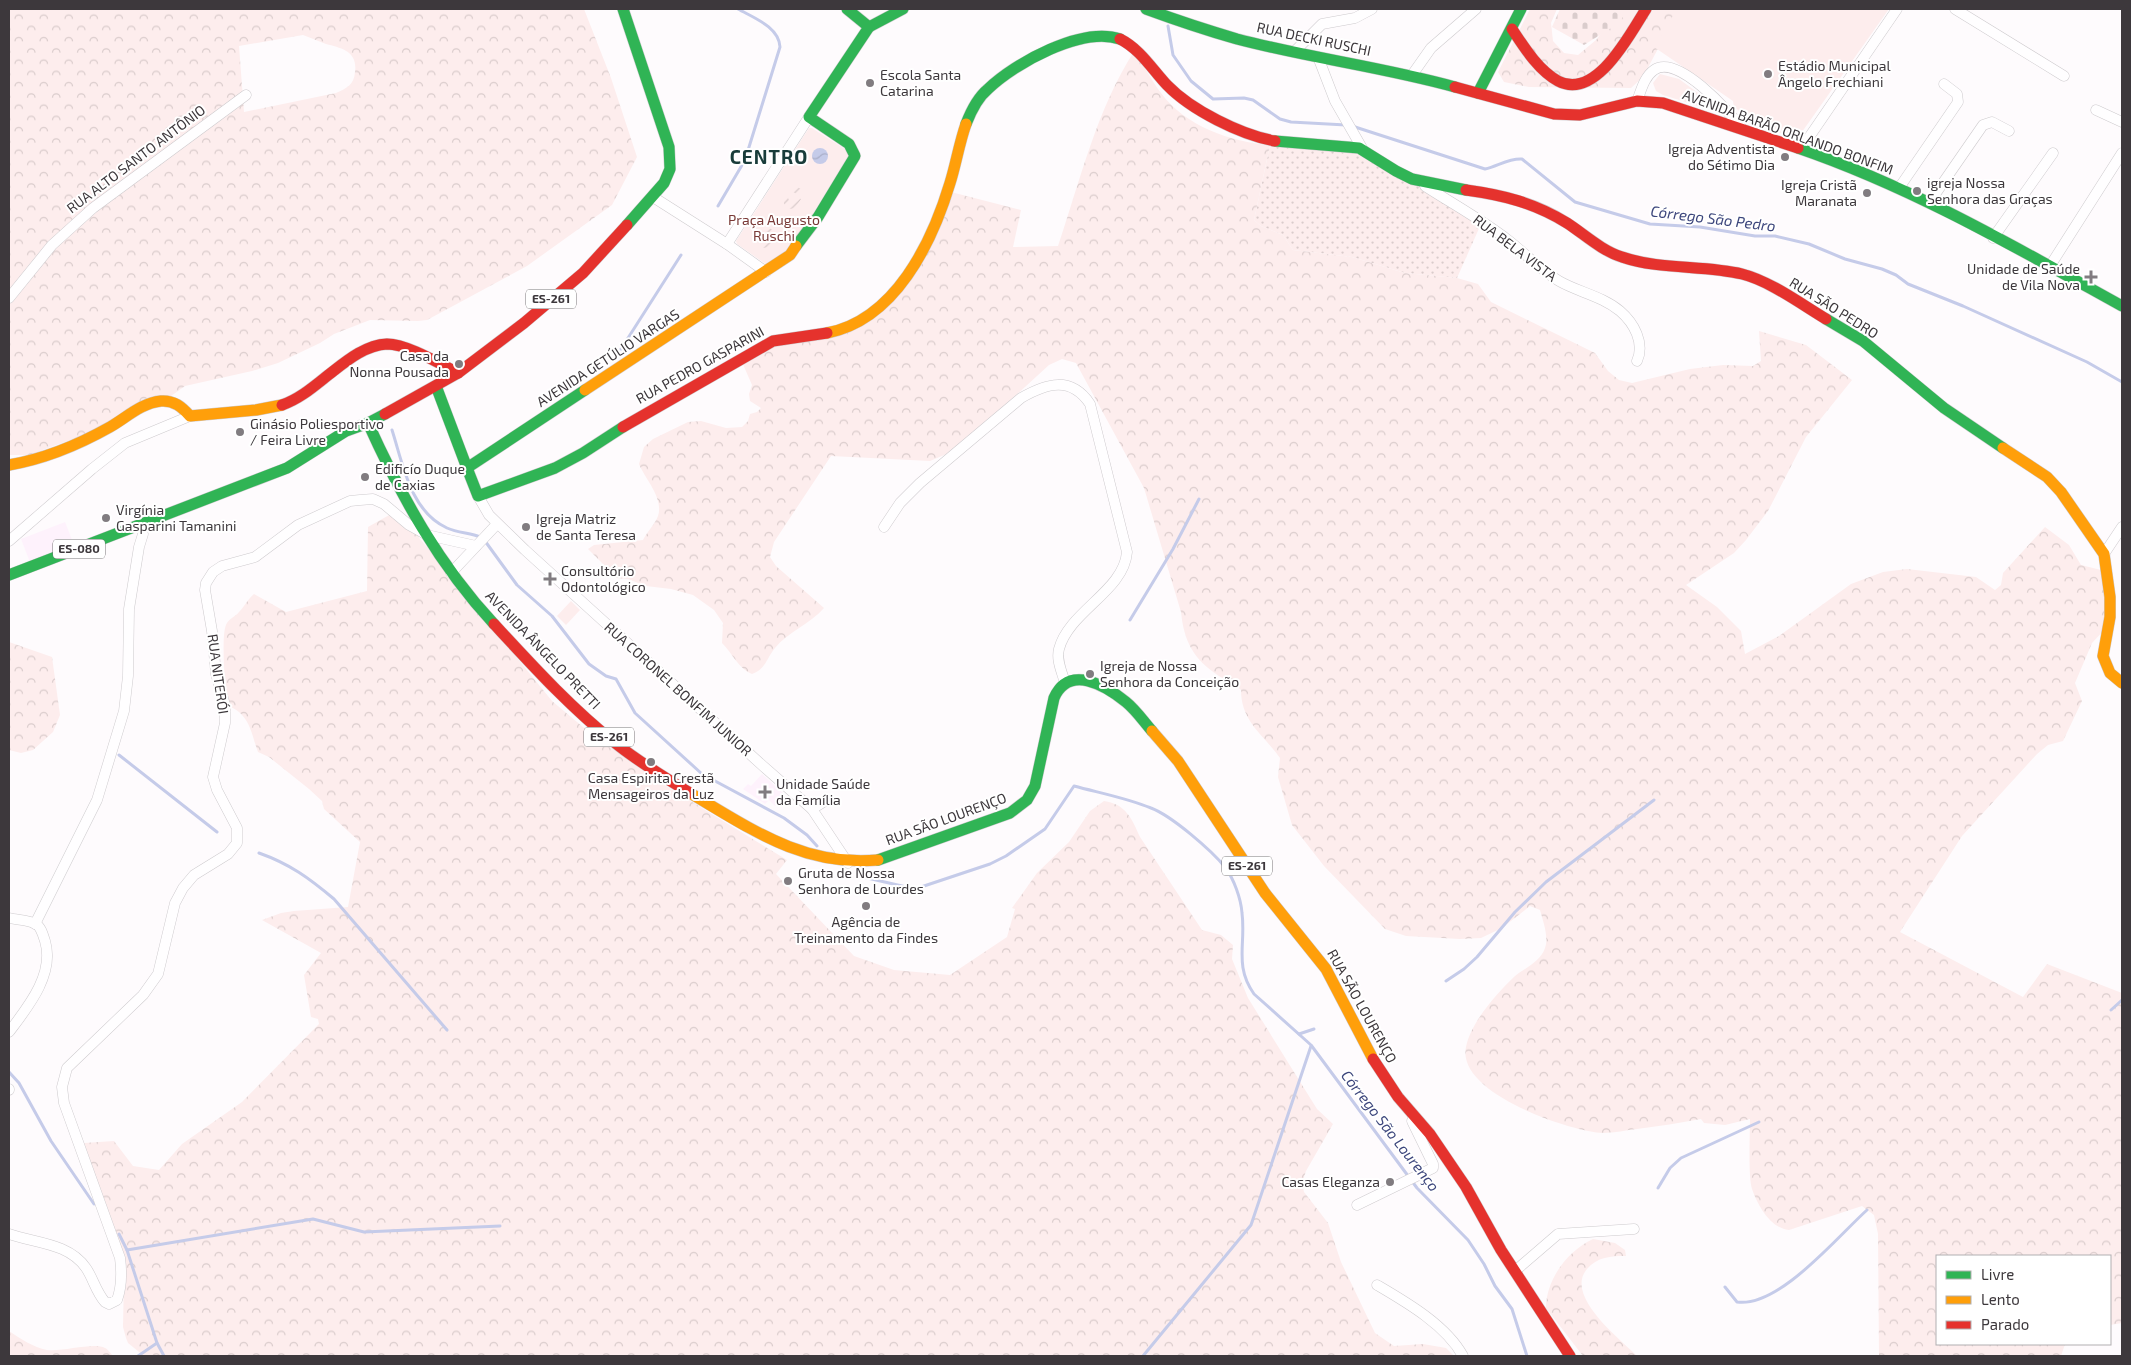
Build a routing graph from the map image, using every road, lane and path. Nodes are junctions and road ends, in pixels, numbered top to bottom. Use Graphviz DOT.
graph roads {
  1 [pos="623,9"];
  2 [pos="847,9"];
  3 [pos="902,9"];
  4 [pos="1146,9"];
  5 [pos="1372,9"];
  6 [pos="1476,9"];
  7 [pos="1521,9"];
  8 [pos="1646,9"];
  9 [pos="1897,9"];
  10 [pos="1955,9"];
  11 [pos="869,26"];
  12 [pos="1512,29"];
  13 [pos="1295,51"];
  14 [pos="1318,57"];
  15 [pos="1412,75"];
  16 [pos="2064,76"];
  17 [pos="1944,84"];
  18 [pos="1478,93"];
  19 [pos="246,95"];
  20 [pos="1637,101"];
  21 [pos="2096,110"];
  22 [pos="809,117"];
  23 [pos="2122,122"];
  24 [pos="1743,130"];
  25 [pos="2008,131"];
  26 [pos="1362,148"];
  27 [pos="1801,149"];
  28 [pos="2053,153"];
  29 [pos="2122,153"];
  30 [pos="1416,181"];
  31 [pos="1899,188"];
  32 [pos="653,197"];
  33 [pos="1929,203"];
  34 [pos="1993,238"];
  35 [pos="727,244"];
  36 [pos="2050,266"];
  37 [pos="766,272"];
  38 [pos="9,298"];
  39 [pos="2120,301"];
  40 [pos="1637,361"];
  41 [pos="458,373"];
  42 [pos="436,386"];
  43 [pos="190,416"];
  44 [pos="368,423"];
  45 [pos="9,465"];
  46 [pos="467,468"];
  47 [pos="478,496"];
  48 [pos="497,524"];
  49 [pos="2122,526"];
  50 [pos="884,527"];
  51 [pos="143,534"];
  52 [pos="427,535"];
  53 [pos="9,541"];
  54 [pos="481,541"];
  55 [pos="2104,554"];
  56 [pos="451,572"];
  57 [pos="9,575"];
  58 [pos="9,585"];
  59 [pos="1066,682"];
  60 [pos="2122,683"];
  61 [pos="825,801"];
  62 [pos="812,809"];
  63 [pos="848,863"];
  64 [pos="9,918"];
  65 [pos="35,924"];
  66 [pos="9,1032"];
  67 [pos="1398,1098"];
  68 [pos="1357,1205"];
  69 [pos="1634,1229"];
  70 [pos="9,1234"];
  71 [pos="1515,1271"];
  72 [pos="1377,1285"];
  73 [pos="1463,1356"];
  74 [pos="1570,1356"];
  1 -- 32 [label="street, ES-261"];
  2 -- 11 [label="street"];
  3 -- 11 [label="street"];
  4 -- 13 [label="street, RUA DECKI RUSCHI"];
  5 -- 13 [label="street"];
  6 -- 15 [label="street"];
  7 -- 12 [label="street"];
  8 -- 12 [label="street"];
  9 -- 27 [label="street"];
  10 -- 16 [label="street"];
  11 -- 22 [label="street"];
  12 -- 18 [label="street"];
  13 -- 14 [label="street, RUA DECKI RUSCHI"];
  14 -- 15 [label="street, RUA DECKI RUSCHI"];
  14 -- 26 [label="street"];
  15 -- 18 [label="street, RUA DECKI RUSCHI"];
  17 -- 31 [label="street"];
  18 -- 20 [label="street, AVENIDA BARÃO ORLANDO BONFIM"];
  19 -- 38 [label="street, RUA ALTO SANTO ANTÔNIO"];
  20 -- 24 [label="street, AVENIDA BARÃO ORLANDO BONFIM"];
  20 -- 24 [label="street"];
  21 -- 23 [label="street"];
  22 -- 35 [label="street"];
  22 -- 37 [label="street"];
  24 -- 27 [label="street, AVENIDA BARÃO ORLANDO BONFIM"];
  25 -- 33 [label="street"];
  26 -- 30 [label="street, RUA SÃO PEDRO"];
  26 -- 47 [label="street, RUA PEDRO GASPARINI"];
  27 -- 31 [label="street, AVENIDA BARÃO ORLANDO BONFIM"];
  28 -- 34 [label="street"];
  29 -- 36 [label="street"];
  30 -- 40 [label="street, RUA BELA VISTA"];
  30 -- 55 [label="street, RUA SÃO PEDRO"];
  31 -- 33 [label="street, AVENIDA BARÃO ORLANDO BONFIM"];
  32 -- 35 [label="street"];
  32 -- 41 [label="street, ES-261"];
  33 -- 34 [label="street, AVENIDA BARÃO ORLANDO BONFIM"];
  34 -- 36 [label="street, AVENIDA BARÃO ORLANDO BONFIM"];
  35 -- 37 [label="street"];
  36 -- 39 [label="street, AVENIDA BARÃO ORLANDO BONFIM"];
  37 -- 46 [label="street, AVENIDA GETÚLIO VARGAS"];
  41 -- 42 [label="street, ES-261"];
  41 -- 43 [label="street"];
  42 -- 44 [label="street, ES-261"];
  42 -- 46 [label="street"];
  43 -- 45 [label="street"];
  43 -- 53 [label="street"];
  44 -- 51 [label="street, ES-080"];
  44 -- 52 [label="street, AVENIDA ÂNGELO PRETTI / ES-261"];
  44 -- 57 [label="street, ES-080"];
  46 -- 47 [label="street"];
  47 -- 48 [label="street, RUA CORONEL BONFIM JUNIOR"];
  48 -- 54 [label="street"];
  48 -- 62 [label="street, RUA CORONEL BONFIM JUNIOR"];
  49 -- 55 [label="street"];
  50 -- 59 [label="street"];
  51 -- 58 [label="street, ES-080"];
  51 -- 65 [label="street"];
  52 -- 54 [label="street, RUA NITERÓI"];
  52 -- 56 [label="street, AVENIDA ÂNGELO PRETTI / ES-261"];
  52 -- 70 [label="street, RUA NITERÓI"];
  54 -- 56 [label="street"];
  55 -- 60 [label="street, RUA SÃO PEDRO"];
  56 -- 63 [label="street, AVENIDA ÂNGELO PRETTI / ES-261"];
  59 -- 63 [label="street, RUA SÃO LOURENÇO / ES-261"];
  59 -- 67 [label="street, RUA SÃO LOURENÇO / ES-261"];
  61 -- 62 [label="street"];
  62 -- 63 [label="street, RUA CORONEL BONFIM JUNIOR"];
  64 -- 65 [label="street"];
  65 -- 66 [label="street"];
  67 -- 68 [label="street"];
  67 -- 71 [label="street, RUA SÃO LOURENÇO / ES-261"];
  69 -- 71 [label="street"];
  71 -- 74 [label="street, RUA SÃO LOURENÇO / ES-261"];
  72 -- 73 [label="street"];
}
